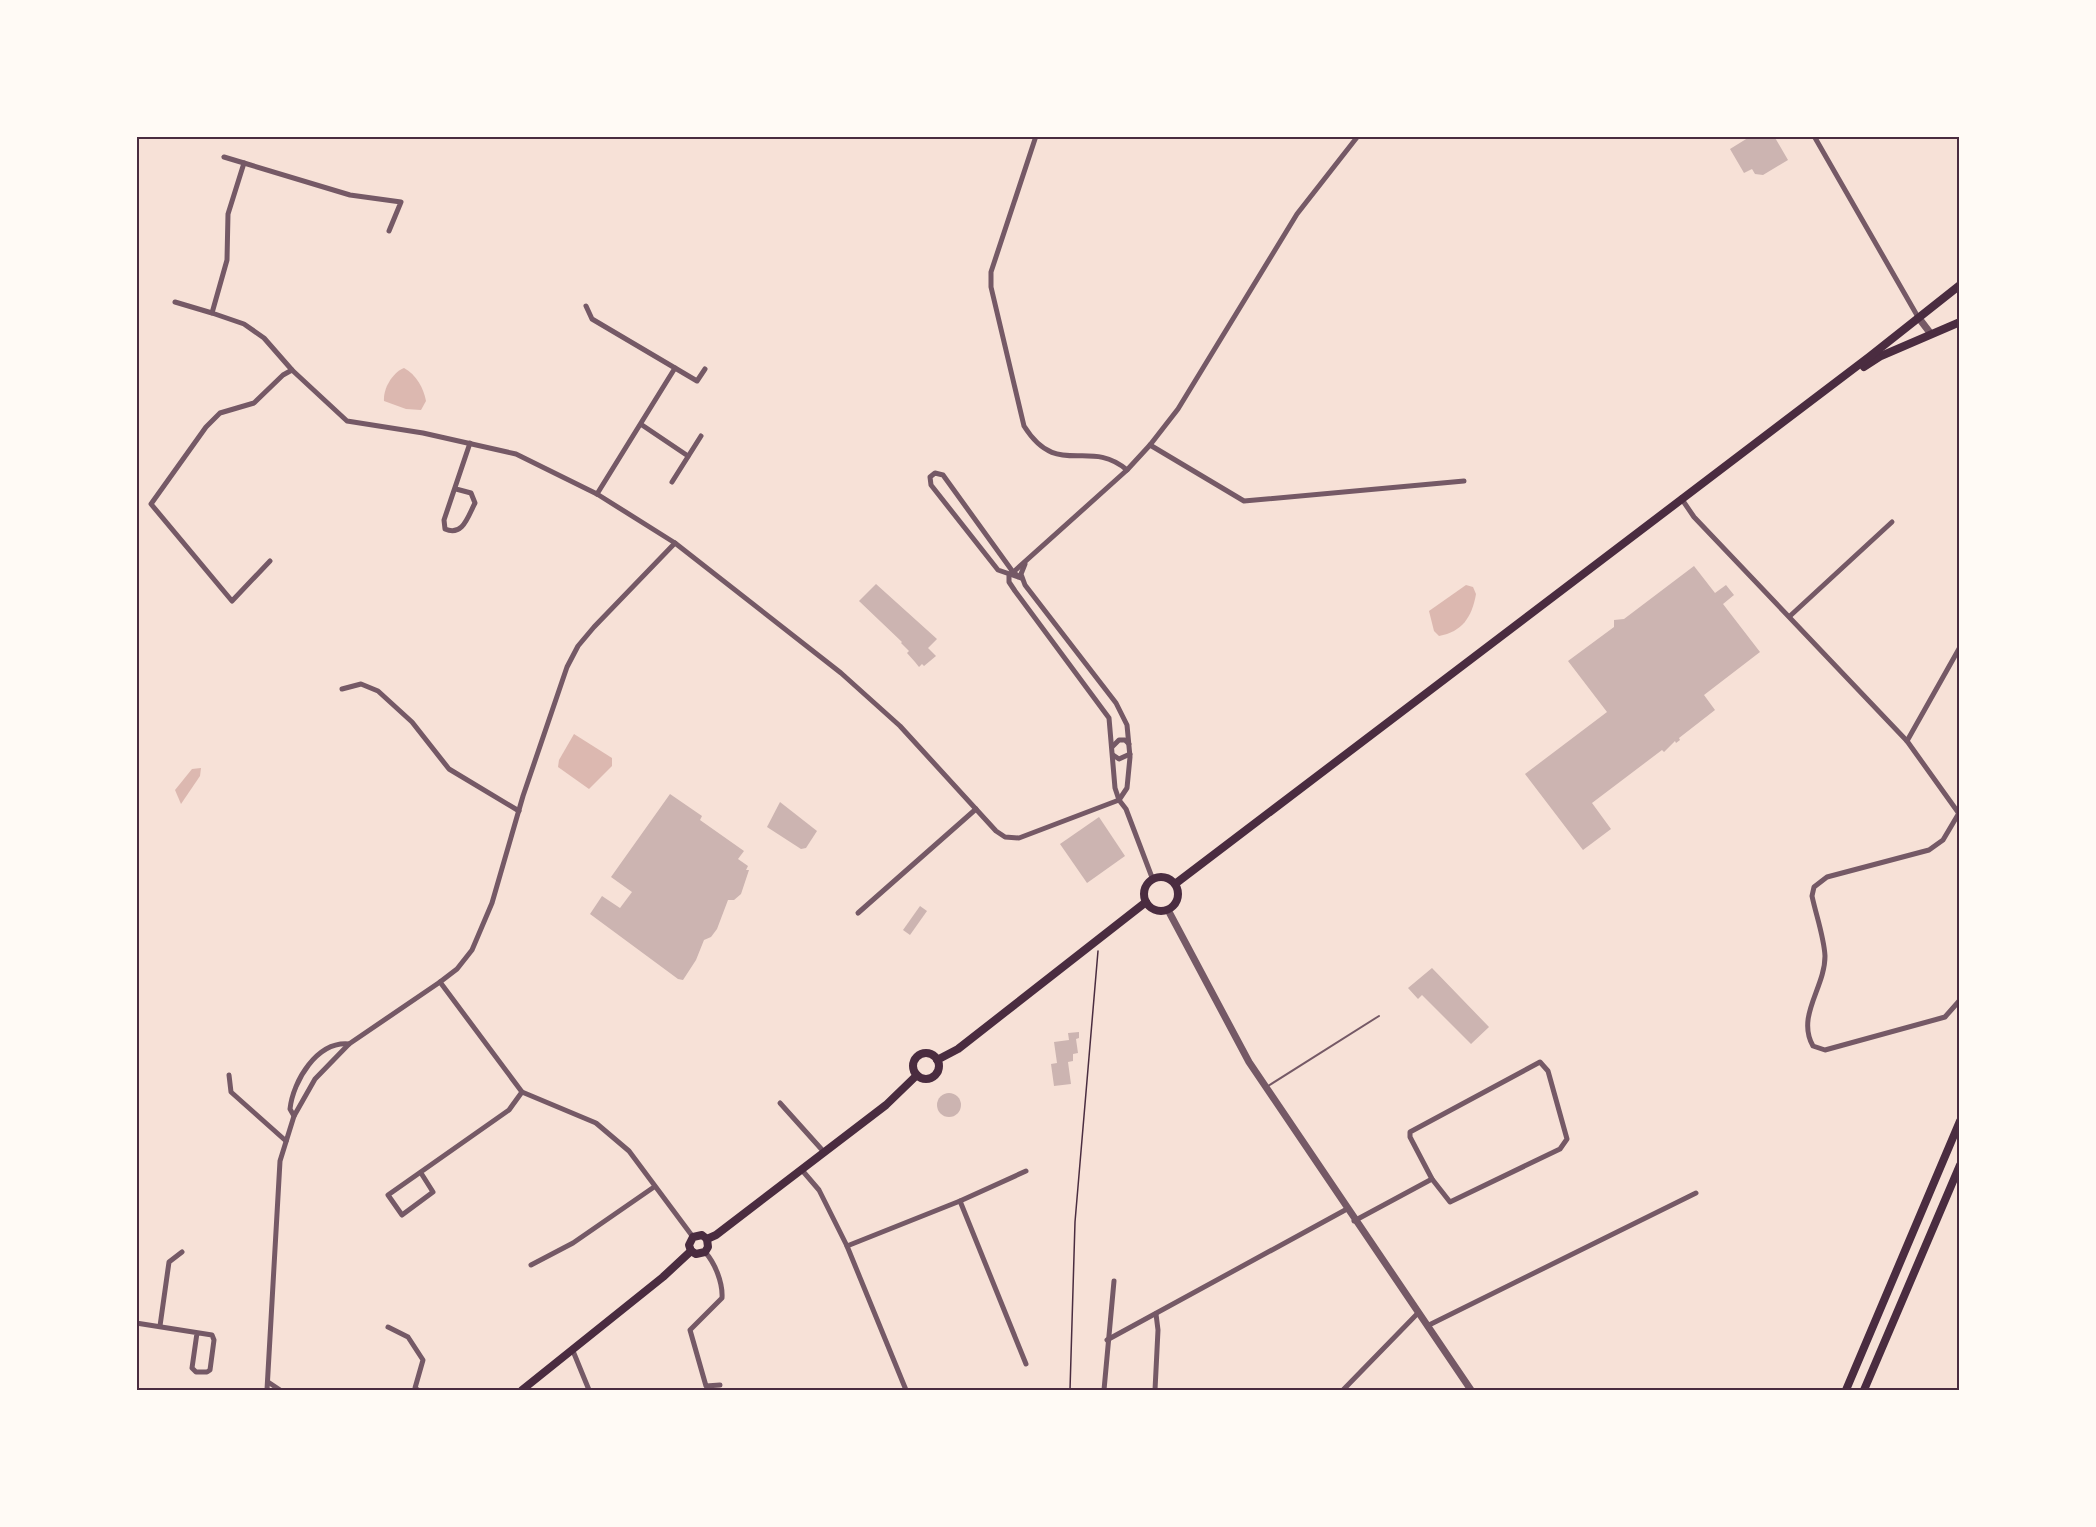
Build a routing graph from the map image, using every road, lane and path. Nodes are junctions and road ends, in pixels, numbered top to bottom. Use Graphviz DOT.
graph roads {
  1 [pos="1036,136"];
  2 [pos="1358,136"];
  3 [pos="1814,136"];
  4 [pos="224,157"];
  5 [pos="244,163"];
  6 [pos="389,231"];
  7 [pos="1959,285"];
  8 [pos="175,302"];
  9 [pos="586,306"];
  10 [pos="212,313"];
  11 [pos="1918,317"];
  12 [pos="1959,322"];
  13 [pos="1931,334"];
  14 [pos="675,368"];
  15 [pos="705,369"];
  16 [pos="292,370"];
  17 [pos="1822,393"];
  18 [pos="642,425"];
  19 [pos="701,436"];
  20 [pos="470,443"];
  21 [pos="1150,446"];
  22 [pos="688,456"];
  23 [pos="1127,470"];
  24 [pos="1464,481"];
  25 [pos="672,482"];
  26 [pos="456,489"];
  27 [pos="597,494"];
  28 [pos="1681,498"];
  29 [pos="1892,522"];
  30 [pos="675,543"];
  31 [pos="270,561"];
  32 [pos="1027,561"];
  33 [pos="1011,574"];
  34 [pos="1022,579"];
  35 [pos="1790,616"];
  36 [pos="1959,647"];
  37 [pos="342,689"];
  38 [pos="1907,741"];
  39 [pos="1129,744"];
  40 [pos="1112,747"];
  41 [pos="1112,754"];
  42 [pos="1130,754"];
  43 [pos="1119,800"];
  44 [pos="976,809"];
  45 [pos="519,811"];
  46 [pos="1959,814"];
  47 [pos="1153,880"];
  48 [pos="1175,884"];
  49 [pos="1146,902"];
  50 [pos="1168,910"];
  51 [pos="858,913"];
  52 [pos="1098,940"];
  53 [pos="440,982"];
  54 [pos="1959,1000"];
  55 [pos="1379,1017"];
  56 [pos="350,1044"];
  57 [pos="937,1060"];
  58 [pos="229,1075"];
  59 [pos="917,1075"];
  60 [pos="1266,1087"];
  61 [pos="522,1092"];
  62 [pos="780,1103"];
  63 [pos="294,1116"];
  64 [pos="1959,1121"];
  65 [pos="286,1141"];
  66 [pos="824,1152"];
  67 [pos="1959,1165"];
  68 [pos="801,1169"];
  69 [pos="1026,1171"];
  70 [pos="421,1173"];
  71 [pos="1432,1179"];
  72 [pos="654,1187"];
  73 [pos="1696,1193"];
  74 [pos="960,1201"];
  75 [pos="1347,1209"];
  76 [pos="1354,1221"];
  77 [pos="693,1237"];
  78 [pos="707,1239"];
  79 [pos="847,1246"];
  80 [pos="691,1251"];
  81 [pos="182,1252"];
  82 [pos="705,1252"];
  83 [pos="531,1265"];
  84 [pos="1114,1281"];
  85 [pos="1418,1313"];
  86 [pos="1156,1314"];
  87 [pos="136,1323"];
  88 [pos="160,1326"];
  89 [pos="1427,1326"];
  90 [pos="387,1327"];
  91 [pos="197,1333"];
  92 [pos="1107,1340"];
  93 [pos="573,1351"];
  94 [pos="1026,1364"];
  95 [pos="268,1382"];
  96 [pos="720,1385"];
  97 [pos="267,1390"];
  98 [pos="280,1390"];
  99 [pos="418,1390"];
  100 [pos="522,1390"];
  101 [pos="589,1390"];
  102 [pos="906,1390"];
  103 [pos="1070,1390"];
  104 [pos="1104,1390"];
  105 [pos="1155,1390"];
  106 [pos="1343,1390"];
  107 [pos="1471,1390"];
  108 [pos="1846,1390"];
  109 [pos="1864,1390"];
  1 -- 23 [label="street"];
  2 -- 21 [label="street"];
  3 -- 11 [label="street"];
  4 -- 5 [label="street"];
  5 -- 6 [label="street"];
  5 -- 10 [label="street"];
  7 -- 11 [label="main road"];
  8 -- 10 [label="street"];
  9 -- 14 [label="street"];
  10 -- 16 [label="street"];
  11 -- 13 [label="street"];
  11 -- 17 [label="main road"];
  12 -- 13 [label="main road"];
  13 -- 17 [label="main road"];
  14 -- 15 [label="street"];
  14 -- 18 [label="street"];
  16 -- 20 [label="street"];
  16 -- 31 [label="street"];
  17 -- 28 [label="main road"];
  18 -- 22 [label="street"];
  18 -- 27 [label="street"];
  19 -- 22 [label="street"];
  20 -- 26 [label="street"];
  20 -- 27 [label="street"];
  21 -- 23 [label="street"];
  21 -- 24 [label="street"];
  22 -- 25 [label="street"];
  23 -- 32 [label="street"];
  26 -- 26 [label="street"];
  27 -- 30 [label="street"];
  28 -- 35 [label="street"];
  28 -- 48 [label="main road"];
  29 -- 35 [label="street"];
  30 -- 44 [label="street"];
  30 -- 45 [label="street"];
  32 -- 33 [label="street"];
  32 -- 34 [label="street"];
  33 -- 33 [label="street"];
  33 -- 34 [label="street"];
  33 -- 40 [label="street"];
  34 -- 39 [label="street"];
  35 -- 38 [label="street"];
  36 -- 38 [label="street"];
  37 -- 45 [label="street"];
  38 -- 46 [label="street"];
  39 -- 40 [label="street"];
  39 -- 42 [label="street"];
  40 -- 41 [label="street"];
  41 -- 42 [label="street"];
  41 -- 43 [label="street"];
  42 -- 43 [label="street"];
  43 -- 44 [label="street"];
  43 -- 47 [label="street"];
  44 -- 51 [label="street"];
  45 -- 53 [label="street"];
  46 -- 54 [label="street"];
  47 -- 48 [label="main road"];
  47 -- 49 [label="main road"];
  48 -- 50 [label="main road"];
  49 -- 50 [label="main road"];
  49 -- 52 [label="main road"];
  50 -- 60 [label="street"];
  52 -- 57 [label="main road"];
  52 -- 103 [label="path"];
  53 -- 56 [label="street"];
  53 -- 61 [label="street"];
  55 -- 60 [label="lane"];
  56 -- 63 [label="street"];
  56 -- 63 [label="street"];
  57 -- 59 [label="main road"];
  57 -- 59 [label="main road"];
  58 -- 65 [label="street"];
  59 -- 66 [label="main road"];
  60 -- 75 [label="street"];
  61 -- 70 [label="street"];
  61 -- 72 [label="street"];
  62 -- 66 [label="street"];
  63 -- 65 [label="street"];
  64 -- 108 [label="highway"];
  65 -- 95 [label="street"];
  66 -- 68 [label="main road"];
  67 -- 109 [label="highway"];
  68 -- 78 [label="main road"];
  68 -- 79 [label="street"];
  69 -- 74 [label="street"];
  70 -- 70 [label="street"];
  71 -- 71 [label="street"];
  71 -- 76 [label="street"];
  72 -- 77 [label="street"];
  72 -- 83 [label="street"];
  73 -- 89 [label="street"];
  74 -- 79 [label="street"];
  74 -- 94 [label="street"];
  75 -- 76 [label="street"];
  75 -- 86 [label="street"];
  76 -- 85 [label="street"];
  77 -- 78 [label="main road"];
  77 -- 80 [label="main road"];
  78 -- 82 [label="main road"];
  79 -- 102 [label="street"];
  80 -- 82 [label="main road"];
  80 -- 93 [label="main road"];
  81 -- 88 [label="street"];
  82 -- 96 [label="street"];
  84 -- 92 [label="street"];
  85 -- 89 [label="street"];
  85 -- 106 [label="street"];
  86 -- 92 [label="street"];
  86 -- 105 [label="street"];
  87 -- 88 [label="street"];
  88 -- 91 [label="street"];
  89 -- 107 [label="street"];
  90 -- 99 [label="street"];
  91 -- 91 [label="street"];
  92 -- 104 [label="street"];
  93 -- 100 [label="main road"];
  93 -- 101 [label="street"];
  95 -- 97 [label="street"];
  95 -- 98 [label="street"];
}
